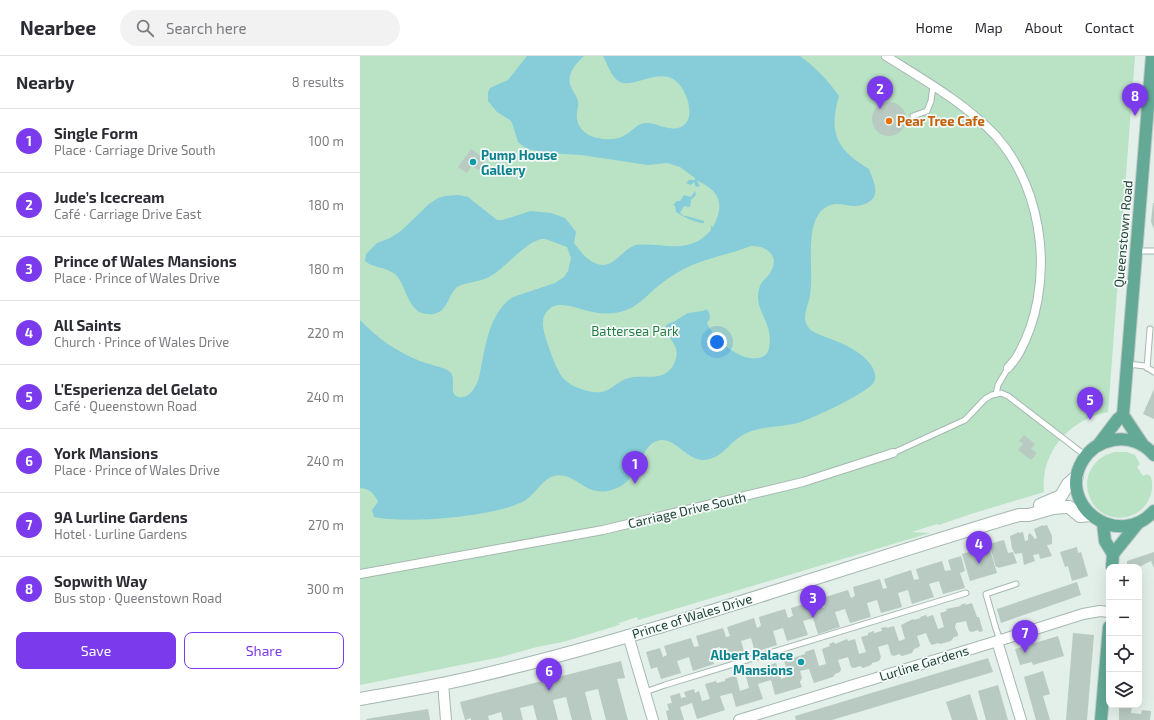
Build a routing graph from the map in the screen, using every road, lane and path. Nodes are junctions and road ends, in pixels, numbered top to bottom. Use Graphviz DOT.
graph roads {
  1 [pos="886,56"];
  2 [pos="1152,56"];
  3 [pos="933,86"];
  4 [pos="913,116"];
  5 [pos="1136,251"];
  6 [pos="1154,251"];
  7 [pos="1150,330"];
  8 [pos="1127,364"];
  9 [pos="1008,368"];
  10 [pos="1147,368"];
  11 [pos="1154,372"];
  12 [pos="996,394"];
  13 [pos="1123,415"];
  14 [pos="1098,445"];
  15 [pos="1150,449"];
  16 [pos="892,452"];
  17 [pos="1086,456"];
  18 [pos="1077,476"];
  19 [pos="1154,512"];
  20 [pos="1019,515"];
  21 [pos="1091,515"];
  22 [pos="1102,523"];
  23 [pos="1138,523"];
  24 [pos="1113,554"];
  25 [pos="1112,564"];
  26 [pos="360,574"];
  27 [pos="1016,584"];
  28 [pos="966,593"];
  29 [pos="1106,612"];
  30 [pos="628,635"];
  31 [pos="1108,636"];
  32 [pos="999,641"];
  33 [pos="443,683"];
  34 [pos="645,692"];
  35 [pos="360,699"];
  36 [pos="745,719"];
  37 [pos="446,720"];
  38 [pos="653,720"];
  39 [pos="1021,720"];
  40 [pos="1101,720"];
  1 -- 3 [label="street"];
  2 -- 5 [label="main road, Queenstown Road"];
  3 -- 4 [label="lane"];
  3 -- 9 [label="street"];
  5 -- 6 [label="lane"];
  5 -- 8 [label="main road, Queenstown Road"];
  7 -- 10 [label="lane"];
  8 -- 10 [label="lane"];
  8 -- 13 [label="main road, Queenstown Road"];
  9 -- 12 [label="lane"];
  10 -- 11 [label="lane"];
  12 -- 16 [label="lane, Carriage Drive South"];
  12 -- 17 [label="lane"];
  13 -- 14 [label="main road"];
  13 -- 15 [label="main road"];
  14 -- 15 [label="main road"];
  14 -- 17 [label="main road"];
  16 -- 26 [label="street, Carriage Drive South"];
  17 -- 18 [label="main road"];
  18 -- 20 [label="street, Prince of Wales Drive"];
  18 -- 21 [label="main road"];
  19 -- 23 [label="main road"];
  20 -- 21 [label="street, Prince of Wales Drive"];
  20 -- 30 [label="street, Prince of Wales Drive"];
  21 -- 22 [label="main road"];
  22 -- 23 [label="main road"];
  22 -- 24 [label="main road"];
  23 -- 24 [label="main road"];
  24 -- 25 [label="main road"];
  27 -- 32 [label="lane"];
  28 -- 34 [label="lane"];
  29 -- 32 [label="street, Lurline Gardens"];
  30 -- 33 [label="street, Prince of Wales Drive"];
  30 -- 34 [label="street"];
  31 -- 40 [label="main road"];
  32 -- 36 [label="street, Lurline Gardens"];
  32 -- 39 [label="street"];
  33 -- 35 [label="street, Prince of Wales Drive"];
  33 -- 37 [label="street"];
  34 -- 38 [label="street"];
}
